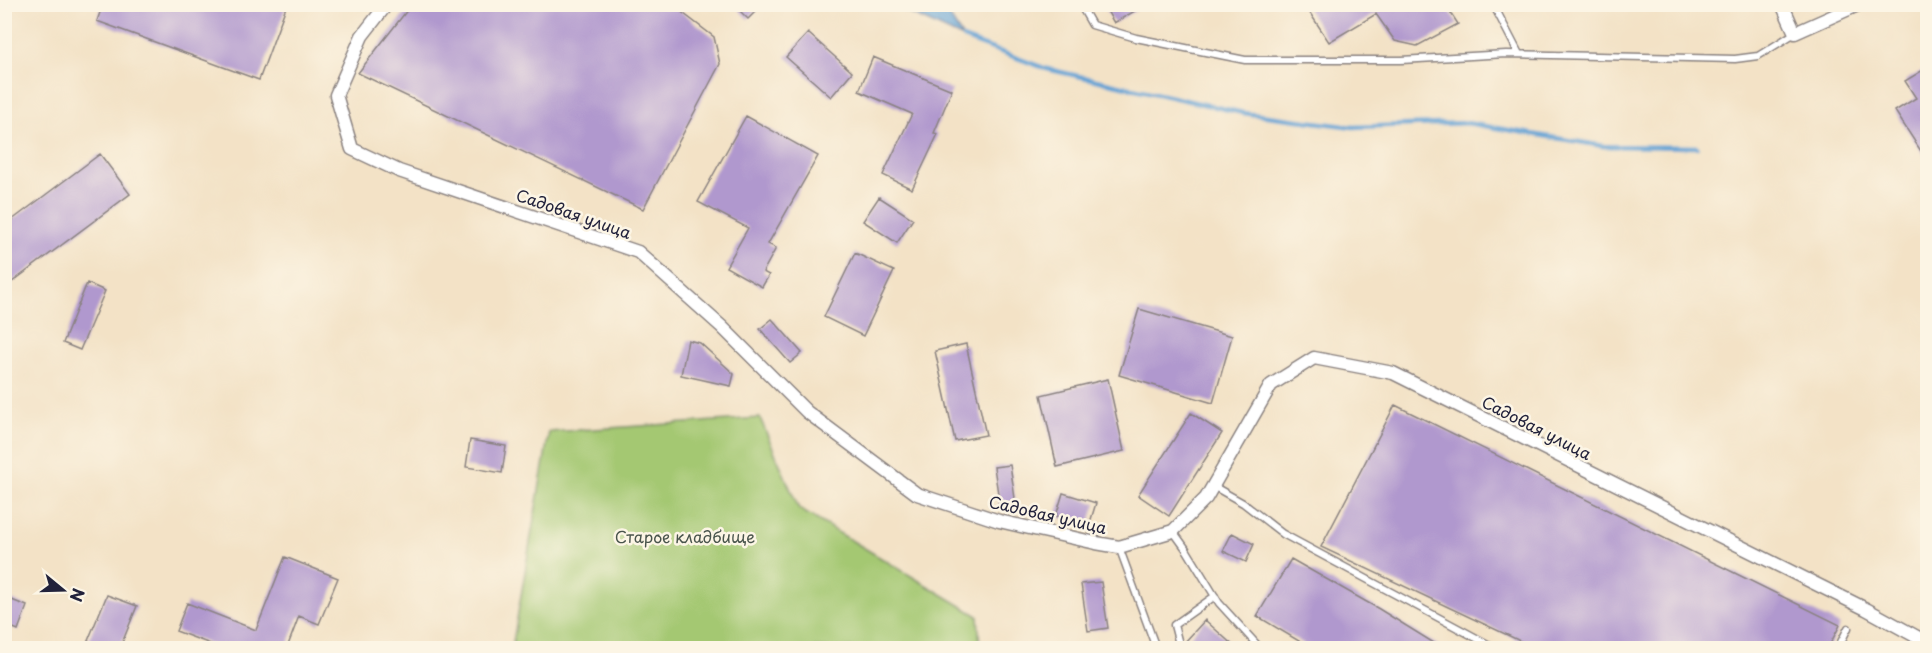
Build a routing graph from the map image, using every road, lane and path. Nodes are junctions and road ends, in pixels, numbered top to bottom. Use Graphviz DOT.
graph roads {
  1 [pos="387,4"];
  2 [pos="1080,4"];
  3 [pos="1493,4"];
  4 [pos="1782,4"];
  5 [pos="1860,4"];
  6 [pos="1795,33"];
  7 [pos="1519,54"];
  8 [pos="1213,486"];
  9 [pos="1173,531"];
  10 [pos="1119,547"];
  11 [pos="1215,596"];
  12 [pos="1848,628"];
  13 [pos="1928,643"];
  14 [pos="1156,648"];
  15 [pos="1180,648"];
  16 [pos="1260,648"];
  17 [pos="1495,648"];
  18 [pos="1838,648"];
  1 -- 10 [label="street, Садовая улица"];
  2 -- 7 [label="lane"];
  3 -- 7 [label="lane"];
  4 -- 6 [label="street"];
  5 -- 6 [label="street"];
  6 -- 7 [label="lane"];
  8 -- 9 [label="street, Садовая улица"];
  8 -- 13 [label="street, Садовая улица"];
  8 -- 17 [label="lane"];
  9 -- 10 [label="street, Садовая улица"];
  9 -- 11 [label="lane"];
  10 -- 14 [label="lane"];
  11 -- 15 [label="lane"];
  11 -- 16 [label="lane"];
  12 -- 18 [label="lane"];
}
